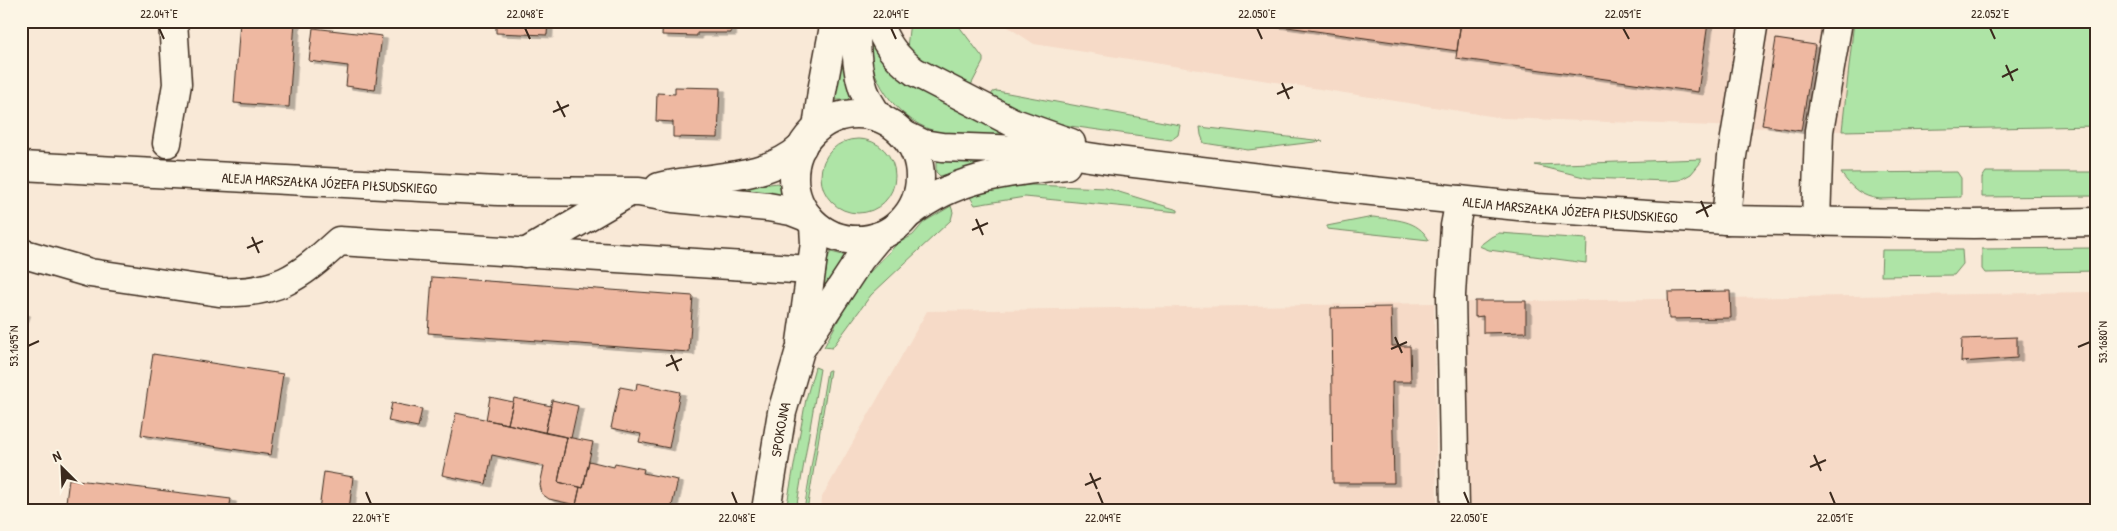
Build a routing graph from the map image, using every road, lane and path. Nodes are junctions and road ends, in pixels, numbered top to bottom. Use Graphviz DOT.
graph roads {
  1 [pos="173,21"];
  2 [pos="835,21"];
  3 [pos="856,21"];
  4 [pos="878,21"];
  5 [pos="1754,21"];
  6 [pos="1838,21"];
  7 [pos="881,118"];
  8 [pos="904,135"];
  9 [pos="810,138"];
  10 [pos="167,143"];
  11 [pos="1109,160"];
  12 [pos="21,166"];
  13 [pos="634,192"];
  14 [pos="1460,200"];
  15 [pos="910,213"];
  16 [pos="809,218"];
  17 [pos="1726,220"];
  18 [pos="1816,222"];
  19 [pos="2096,222"];
  20 [pos="879,236"];
  21 [pos="21,253"];
  22 [pos="525,253"];
  23 [pos="811,270"];
  24 [pos="800,350"];
  25 [pos="766,510"];
  26 [pos="1455,510"];
  1 -- 10 [label="street"];
  2 -- 9 [label="street"];
  3 -- 7 [label="street"];
  4 -- 11 [label="street"];
  5 -- 17 [label="street"];
  6 -- 18 [label="street"];
  7 -- 8 [label="street, ALEJA MARSZAŁKA JÓZEFA PIŁSUDSKIEGO"];
  7 -- 9 [label="street, ALEJA MARSZAŁKA JÓZEFA PIŁSUDSKIEGO"];
  8 -- 11 [label="street, ALEJA MARSZAŁKA JÓZEFA PIŁSUDSKIEGO"];
  8 -- 15 [label="street, ALEJA MARSZAŁKA JÓZEFA PIŁSUDSKIEGO"];
  9 -- 13 [label="street, ALEJA MARSZAŁKA JÓZEFA PIŁSUDSKIEGO"];
  9 -- 16 [label="street, ALEJA MARSZAŁKA JÓZEFA PIŁSUDSKIEGO"];
  11 -- 14 [label="street, ALEJA MARSZAŁKA JÓZEFA PIŁSUDSKIEGO"];
  11 -- 15 [label="street, ALEJA MARSZAŁKA JÓZEFA PIŁSUDSKIEGO"];
  12 -- 13 [label="street, ALEJA MARSZAŁKA JÓZEFA PIŁSUDSKIEGO"];
  13 -- 16 [label="street, ALEJA MARSZAŁKA JÓZEFA PIŁSUDSKIEGO"];
  13 -- 22 [label="street"];
  14 -- 17 [label="street, ALEJA MARSZAŁKA JÓZEFA PIŁSUDSKIEGO"];
  14 -- 26 [label="street"];
  15 -- 20 [label="street, ALEJA MARSZAŁKA JÓZEFA PIŁSUDSKIEGO"];
  16 -- 20 [label="street, ALEJA MARSZAŁKA JÓZEFA PIŁSUDSKIEGO"];
  16 -- 23 [label="street, SPOKOJNA"];
  17 -- 18 [label="street, ALEJA MARSZAŁKA JÓZEFA PIŁSUDSKIEGO"];
  18 -- 19 [label="street, ALEJA MARSZAŁKA JÓZEFA PIŁSUDSKIEGO"];
  20 -- 24 [label="street, SPOKOJNA"];
  21 -- 22 [label="street"];
  22 -- 23 [label="street"];
  23 -- 24 [label="street, SPOKOJNA"];
  24 -- 25 [label="street, SPOKOJNA"];
}
